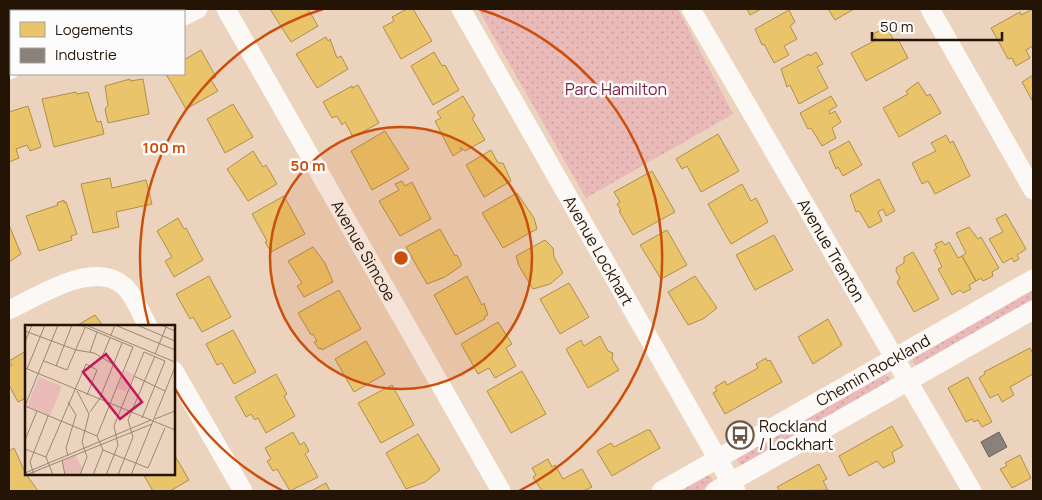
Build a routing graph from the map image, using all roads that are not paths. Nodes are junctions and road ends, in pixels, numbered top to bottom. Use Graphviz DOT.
graph roads {
  1 [pos="198,9"];
  2 [pos="226,9"];
  3 [pos="461,9"];
  4 [pos="691,9"];
  5 [pos="930,9"];
  6 [pos="185,16"];
  7 [pos="1033,190"];
  8 [pos="1033,279"];
  9 [pos="9,310"];
  10 [pos="1033,310"];
  11 [pos="147,325"];
  12 [pos="894,358"];
  13 [pos="175,373"];
  14 [pos="908,382"];
  15 [pos="719,458"];
  16 [pos="734,487"];
  17 [pos="243,491"];
  18 [pos="500,491"];
  19 [pos="661,491"];
  20 [pos="715,491"];
  21 [pos="972,491"];
  1 -- 6 [label="street"];
  2 -- 18 [label="street, Avenue Simcoe"];
  3 -- 15 [label="street, Avenue Lockhart"];
  4 -- 12 [label="street, Avenue Trenton"];
  5 -- 7 [label="street"];
  8 -- 12 [label="street, Chemin Rockland"];
  9 -- 11 [label="street"];
  10 -- 14 [label="street, Chemin Rockland"];
  12 -- 14 [label="street, Avenue Trenton"];
  12 -- 15 [label="street, Chemin Rockland"];
  13 -- 17 [label="street"];
  14 -- 16 [label="street, Chemin Rockland"];
  14 -- 21 [label="street, Avenue Trenton"];
  15 -- 16 [label="street, Avenue Lockhart"];
  15 -- 19 [label="street, Chemin Rockland"];
  16 -- 20 [label="street, Chemin Rockland"];
}
